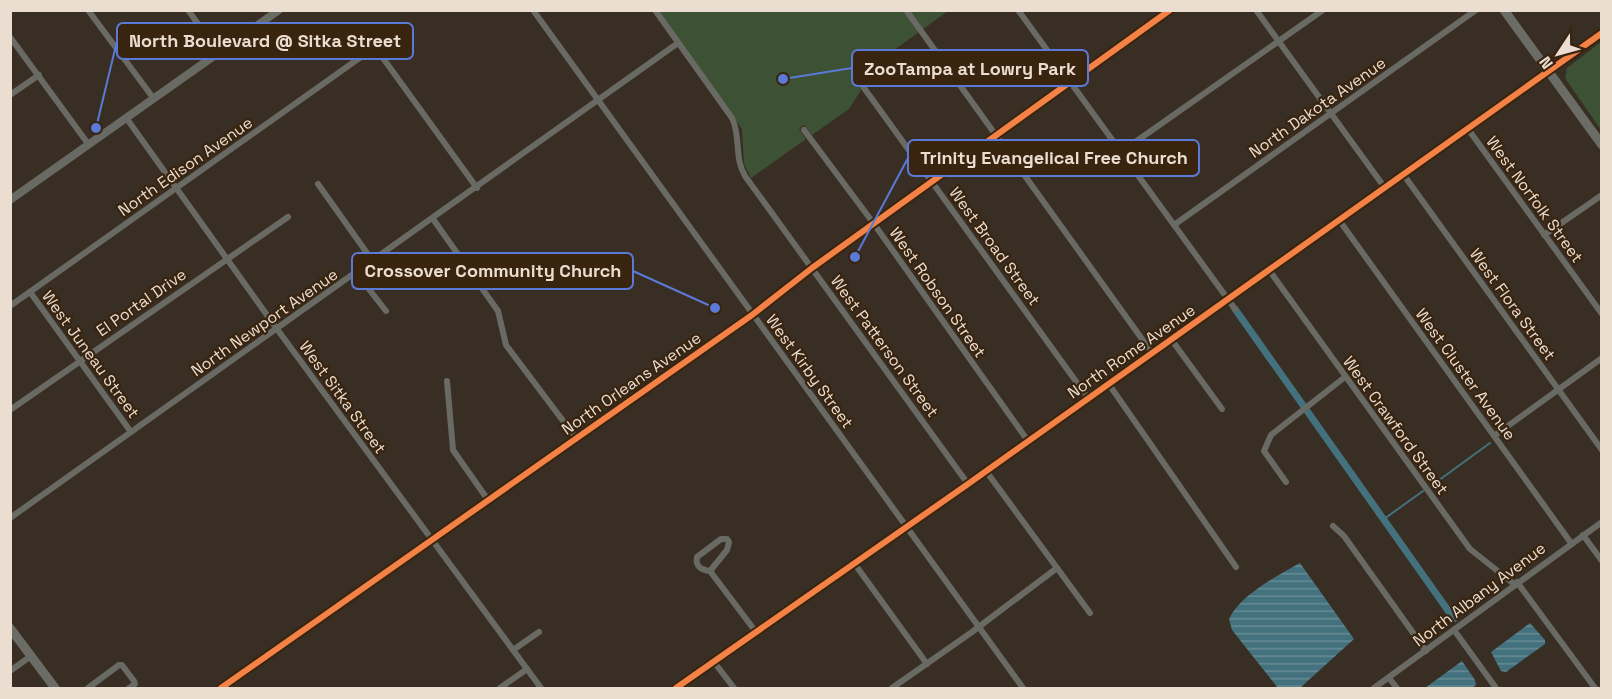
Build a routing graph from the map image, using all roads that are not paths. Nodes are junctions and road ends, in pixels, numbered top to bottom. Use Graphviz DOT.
graph roads {
  1 [pos="88,10"];
  2 [pos="188,10"];
  3 [pos="279,10"];
  4 [pos="533,10"];
  5 [pos="655,10"];
  6 [pos="906,10"];
  7 [pos="1170,10"];
  8 [pos="1256,10"];
  9 [pos="1323,10"];
  10 [pos="1476,10"];
  11 [pos="1504,10"];
  12 [pos="1021,11"];
  13 [pos="1602,33"];
  14 [pos="10,37"];
  15 [pos="1279,42"];
  16 [pos="678,43"];
  17 [pos="219,53"];
  18 [pos="1548,71"];
  19 [pos="39,75"];
  20 [pos="859,81"];
  21 [pos="1070,81"];
  22 [pos="10,95"];
  23 [pos="154,99"];
  24 [pos="599,101"];
  25 [pos="1331,114"];
  26 [pos="127,118"];
  27 [pos="1468,129"];
  28 [pos="804,130"];
  29 [pos="996,136"];
  30 [pos="89,145"];
  31 [pos="1602,145"];
  32 [pos="1122,152"];
  33 [pos="1403,174"];
  34 [pos="933,182"];
  35 [pos="318,184"];
  36 [pos="177,188"];
  37 [pos="477,188"];
  38 [pos="1385,188"];
  39 [pos="1602,195"];
  40 [pos="10,200"];
  41 [pos="288,217"];
  42 [pos="433,219"];
  43 [pos="1339,219"];
  44 [pos="874,224"];
  45 [pos="1174,225"];
  46 [pos="1544,236"];
  47 [pos="227,258"];
  48 [pos="812,268"];
  49 [pos="362,270"];
  50 [pos="1269,270"];
  51 [pos="30,292"];
  52 [pos="1227,299"];
  53 [pos="10,306"];
  54 [pos="1235,309"];
  55 [pos="386,311"];
  56 [pos="1602,314"];
  57 [pos="752,315"];
  58 [pos="277,329"];
  59 [pos="1171,339"];
  60 [pos="1152,353"];
  61 [pos="1602,358"];
  62 [pos="80,361"];
  63 [pos="1345,377"];
  64 [pos="447,381"];
  65 [pos="1108,384"];
  66 [pos="1558,390"];
  67 [pos="1088,398"];
  68 [pos="1222,409"];
  69 [pos="10,410"];
  70 [pos="131,432"];
  71 [pos="1494,436"];
  72 [pos="576,438"];
  73 [pos="1028,441"];
  74 [pos="1602,450"];
  75 [pos="986,471"];
  76 [pos="1286,482"];
  77 [pos="968,484"];
  78 [pos="488,500"];
  79 [pos="10,518"];
  80 [pos="1602,522"];
  81 [pos="1333,526"];
  82 [pos="906,528"];
  83 [pos="1583,535"];
  84 [pos="432,540"];
  85 [pos="1571,543"];
  86 [pos="1602,561"];
  87 [pos="855,563"];
  88 [pos="1236,567"];
  89 [pos="1057,568"];
  90 [pos="710,571"];
  91 [pos="1515,583"];
  92 [pos="1090,613"];
  93 [pos="978,627"];
  94 [pos="10,628"];
  95 [pos="1454,630"];
  96 [pos="539,632"];
  97 [pos="756,632"];
  98 [pos="513,650"];
  99 [pos="1426,651"];
  100 [pos="31,656"];
  101 [pos="714,662"];
  102 [pos="927,664"];
  103 [pos="527,669"];
  104 [pos="10,671"];
  105 [pos="1389,678"];
  106 [pos="55,688"];
  107 [pos="88,688"];
  108 [pos="129,688"];
  109 [pos="222,688"];
  110 [pos="500,688"];
  111 [pos="541,688"];
  112 [pos="676,688"];
  113 [pos="734,688"];
  114 [pos="892,688"];
  115 [pos="1023,688"];
  116 [pos="1374,688"];
  117 [pos="1397,688"];
  118 [pos="1496,688"];
  119 [pos="1595,688"];
  1 -- 23 [label="street"];
  2 -- 17 [label="street"];
  3 -- 17 [label="street"];
  4 -- 24 [label="street, West Kirby Street"];
  5 -- 16 [label="street, West Patterson Street"];
  6 -- 29 [label="street"];
  7 -- 21 [label="street, North Orleans Avenue"];
  8 -- 15 [label="street"];
  9 -- 15 [label="street"];
  10 -- 25 [label="street, North Dakota Avenue"];
  11 -- 18 [label="main road"];
  12 -- 21 [label="street"];
  13 -- 18 [label="street, North Rome Avenue"];
  14 -- 19 [label="street"];
  15 -- 25 [label="street"];
  15 -- 32 [label="street"];
  16 -- 24 [label="street, North Newport Avenue"];
  16 -- 48 [label="street, West Patterson Street"];
  17 -- 23 [label="street"];
  18 -- 27 [label="street, North Rome Avenue"];
  18 -- 31 [label="main road"];
  19 -- 22 [label="street"];
  19 -- 30 [label="street"];
  20 -- 34 [label="street, West Broad Street"];
  21 -- 29 [label="street, North Orleans Avenue"];
  21 -- 32 [label="street"];
  23 -- 26 [label="street"];
  24 -- 37 [label="street, North Newport Avenue"];
  24 -- 57 [label="street, West Kirby Street"];
  25 -- 38 [label="street"];
  25 -- 45 [label="street, North Dakota Avenue"];
  26 -- 30 [label="street"];
  26 -- 36 [label="street, West Sitka Street"];
  27 -- 33 [label="street, North Rome Avenue"];
  27 -- 46 [label="street, West Norfolk Street"];
  28 -- 44 [label="street, West Robson Street"];
  29 -- 34 [label="street, North Orleans Avenue"];
  29 -- 60 [label="street"];
  30 -- 40 [label="street"];
  32 -- 45 [label="street"];
  33 -- 38 [label="street, North Rome Avenue"];
  33 -- 66 [label="street, West Flora Street"];
  34 -- 44 [label="street, North Orleans Avenue"];
  34 -- 67 [label="street, West Broad Street"];
  35 -- 49 [label="street"];
  36 -- 37 [label="street, North Edison Avenue"];
  36 -- 47 [label="street, West Sitka Street"];
  36 -- 51 [label="street, North Edison Avenue"];
  37 -- 42 [label="street, North Newport Avenue"];
  38 -- 43 [label="street, North Rome Avenue"];
  39 -- 46 [label="street"];
  41 -- 47 [label="street, El Portal Drive"];
  42 -- 49 [label="street, North Newport Avenue"];
  42 -- 72 [label="street"];
  43 -- 50 [label="street, North Rome Avenue"];
  43 -- 71 [label="street, West Cluster Avenue"];
  44 -- 48 [label="street, North Orleans Avenue"];
  44 -- 73 [label="street, West Robson Street"];
  45 -- 52 [label="street"];
  46 -- 56 [label="street, West Norfolk Street"];
  47 -- 58 [label="street, West Sitka Street"];
  47 -- 62 [label="street, El Portal Drive"];
  48 -- 57 [label="street, North Orleans Avenue"];
  48 -- 77 [label="street, West Patterson Street"];
  49 -- 55 [label="street"];
  49 -- 58 [label="street, North Newport Avenue"];
  50 -- 52 [label="street, North Rome Avenue"];
  50 -- 63 [label="street, West Crawford Street"];
  51 -- 53 [label="street, North Edison Avenue"];
  51 -- 62 [label="street, West Juneau Street"];
  52 -- 54 [label="street"];
  52 -- 59 [label="street, North Rome Avenue"];
  57 -- 72 [label="street, North Orleans Avenue"];
  57 -- 82 [label="street, West Kirby Street"];
  58 -- 70 [label="street, North Newport Avenue"];
  58 -- 84 [label="street, West Sitka Street"];
  59 -- 60 [label="street, North Rome Avenue"];
  59 -- 68 [label="street"];
  60 -- 65 [label="street, North Rome Avenue"];
  61 -- 66 [label="street"];
  62 -- 69 [label="street, El Portal Drive"];
  62 -- 70 [label="street, West Juneau Street"];
  63 -- 76 [label="street"];
  63 -- 91 [label="street, West Crawford Street"];
  64 -- 78 [label="street"];
  65 -- 67 [label="street, North Rome Avenue"];
  65 -- 88 [label="street"];
  66 -- 71 [label="street"];
  66 -- 74 [label="street, West Flora Street"];
  67 -- 73 [label="street, North Rome Avenue"];
  70 -- 79 [label="street, North Newport Avenue"];
  71 -- 85 [label="street, West Cluster Avenue"];
  72 -- 78 [label="street, North Orleans Avenue"];
  73 -- 75 [label="street, North Rome Avenue"];
  75 -- 77 [label="street, North Rome Avenue"];
  75 -- 89 [label="street"];
  77 -- 82 [label="street, North Rome Avenue"];
  78 -- 84 [label="street, North Orleans Avenue"];
  80 -- 83 [label="street, North Albany Avenue"];
  81 -- 99 [label="street"];
  82 -- 87 [label="street, North Rome Avenue"];
  82 -- 93 [label="street, West Kirby Street"];
  83 -- 85 [label="street, North Albany Avenue"];
  83 -- 86 [label="street"];
  84 -- 98 [label="street, West Sitka Street"];
  84 -- 109 [label="street, North Orleans Avenue"];
  85 -- 91 [label="street, North Albany Avenue"];
  87 -- 97 [label="street, North Rome Avenue"];
  87 -- 102 [label="street"];
  89 -- 92 [label="street"];
  89 -- 93 [label="street"];
  90 -- 90 [label="street"];
  90 -- 97 [label="street"];
  91 -- 95 [label="street, North Albany Avenue"];
  91 -- 119 [label="street, West Crawford Street"];
  93 -- 102 [label="street"];
  93 -- 115 [label="street, West Kirby Street"];
  94 -- 100 [label="main road"];
  95 -- 99 [label="street, North Albany Avenue"];
  95 -- 118 [label="street"];
  96 -- 98 [label="street"];
  97 -- 101 [label="street, North Rome Avenue"];
  98 -- 103 [label="street, West Sitka Street"];
  99 -- 105 [label="street, North Albany Avenue"];
  100 -- 104 [label="street"];
  100 -- 106 [label="main road"];
  101 -- 112 [label="street, North Rome Avenue"];
  101 -- 113 [label="street"];
  102 -- 114 [label="street"];
  103 -- 110 [label="street"];
  103 -- 111 [label="street, West Sitka Street"];
  105 -- 116 [label="street, North Albany Avenue"];
  105 -- 117 [label="street"];
  107 -- 108 [label="street"];
}
